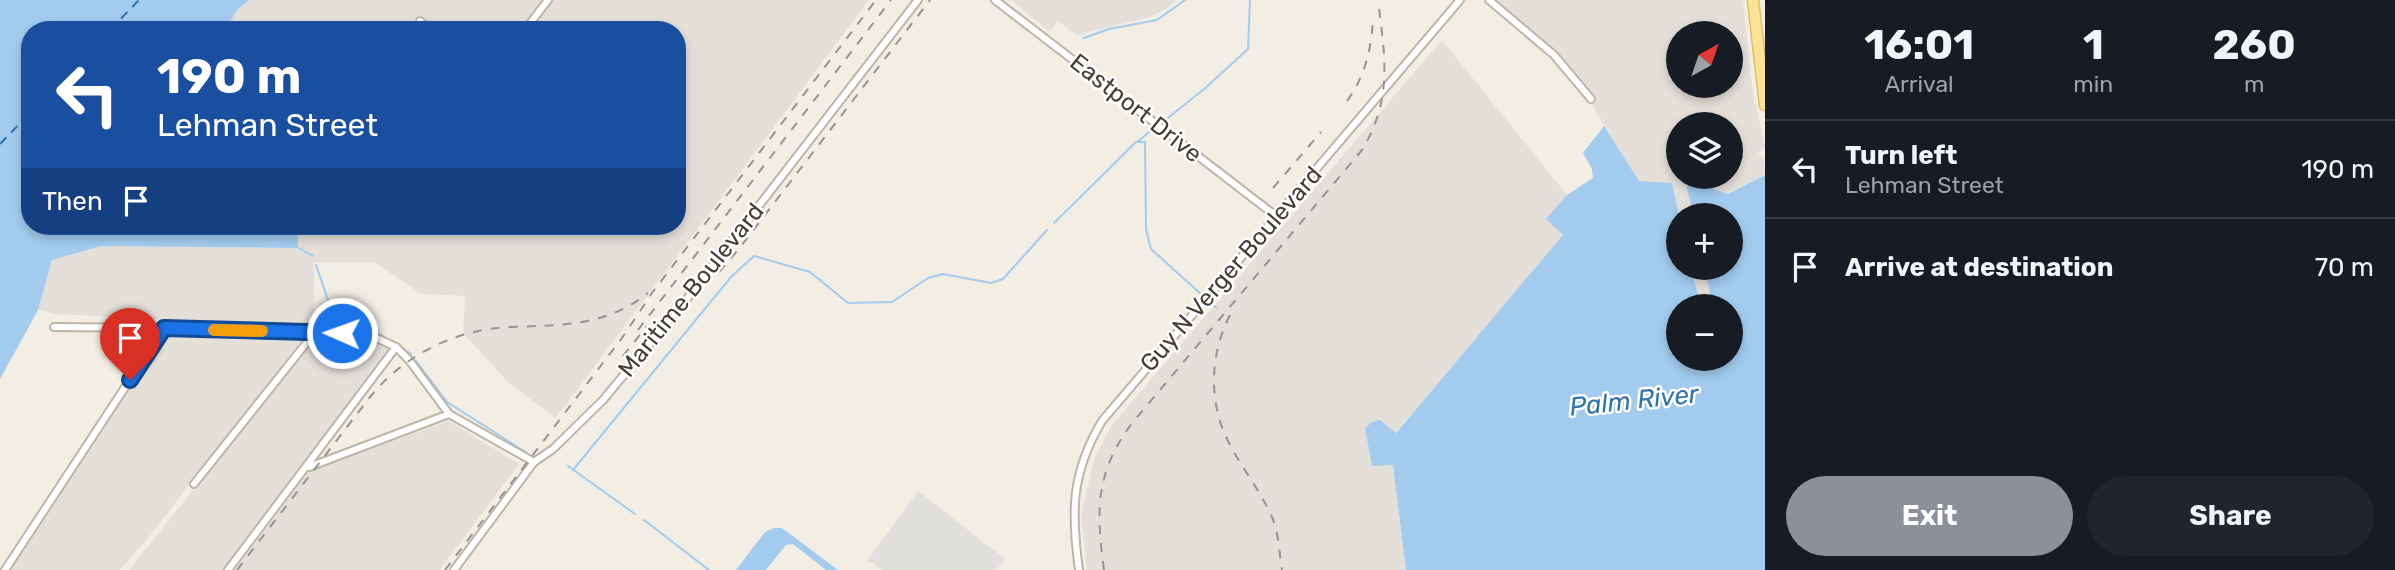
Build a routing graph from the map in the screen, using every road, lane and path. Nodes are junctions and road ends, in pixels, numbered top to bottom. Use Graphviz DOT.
graph roads {
  1 [pos="548,0"];
  2 [pos="918,0"];
  3 [pos="995,0"];
  4 [pos="1460,0"];
  5 [pos="1489,0"];
  6 [pos="1753,0"];
  7 [pos="532,21"];
  8 [pos="1591,99"];
  9 [pos="1765,105"];
  10 [pos="1276,216"];
  11 [pos="54,327"];
  12 [pos="164,328"];
  13 [pos="315,332"];
  14 [pos="396,348"];
  15 [pos="449,414"];
  16 [pos="534,463"];
  17 [pos="307,467"];
  18 [pos="194,484"];
  19 [pos="5,570"];
  20 [pos="228,570"];
  21 [pos="454,570"];
  22 [pos="1079,570"];
  1 -- 7 [label="street"];
  2 -- 16 [label="street, Maritime Boulevard"];
  3 -- 10 [label="street, Eastport Drive"];
  4 -- 10 [label="street, Guy N Verger Boulevard"];
  5 -- 8 [label="street"];
  6 -- 9 [label="main road"];
  10 -- 22 [label="street, Guy N Verger Boulevard"];
  11 -- 12 [label="street"];
  12 -- 13 [label="street"];
  12 -- 19 [label="street"];
  13 -- 14 [label="street"];
  13 -- 18 [label="street"];
  14 -- 15 [label="street"];
  14 -- 17 [label="street"];
  15 -- 16 [label="street"];
  15 -- 17 [label="street"];
  16 -- 21 [label="street, Maritime Boulevard"];
  17 -- 20 [label="street"];
}
